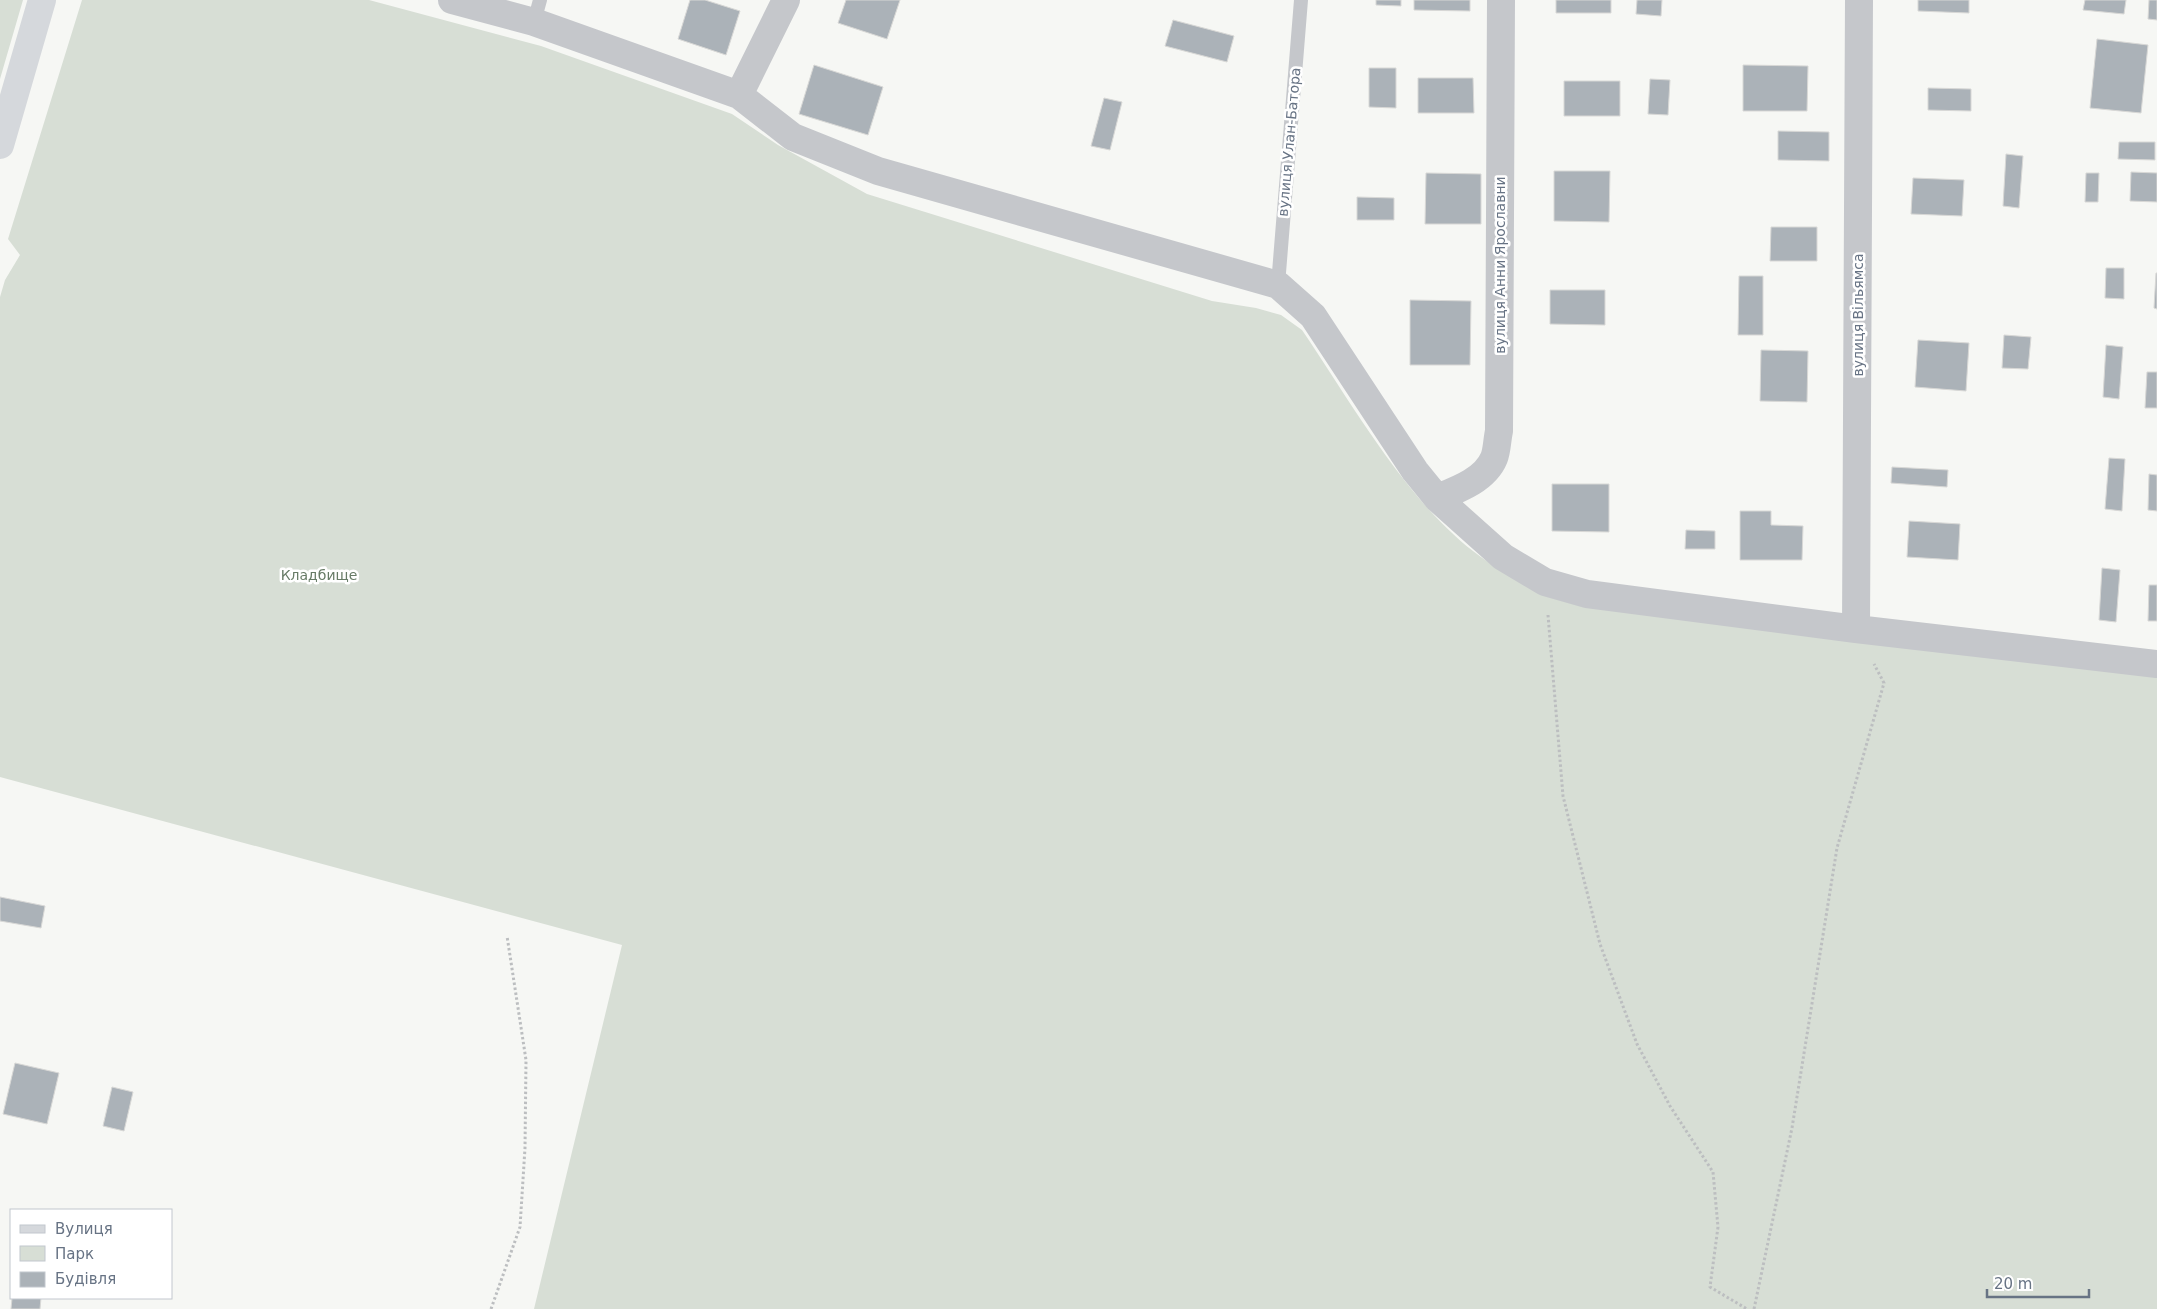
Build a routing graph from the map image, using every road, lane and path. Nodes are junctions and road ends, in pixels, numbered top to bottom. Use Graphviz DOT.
graph roads {
  1 [pos="42,0"];
  2 [pos="452,0"];
  3 [pos="786,0"];
  4 [pos="1301,0"];
  5 [pos="1501,0"];
  6 [pos="1859,0"];
  7 [pos="537,11"];
  8 [pos="739,96"];
  9 [pos="0,145"];
  10 [pos="1278,285"];
  11 [pos="1437,498"];
  12 [pos="1545,582"];
  13 [pos="1856,629"];
  14 [pos="2157,664"];
  15 [pos="508,936"];
  16 [pos="491,1309"];
  17 [pos="1747,1309"];
  18 [pos="1754,1309"];
  1 -- 9 [label="main road"];
  2 -- 7 [label="street"];
  3 -- 8 [label="street"];
  4 -- 10 [label="lane, вулиця Улан-Батора"];
  5 -- 11 [label="street, вулиця Анни Ярославни"];
  6 -- 13 [label="street, вулиця Вільямса"];
  7 -- 8 [label="street"];
  8 -- 10 [label="street"];
  10 -- 11 [label="street"];
  11 -- 12 [label="street"];
  12 -- 13 [label="street"];
  12 -- 17 [label="path"];
  13 -- 14 [label="street"];
  13 -- 18 [label="path"];
  15 -- 16 [label="path"];
}
